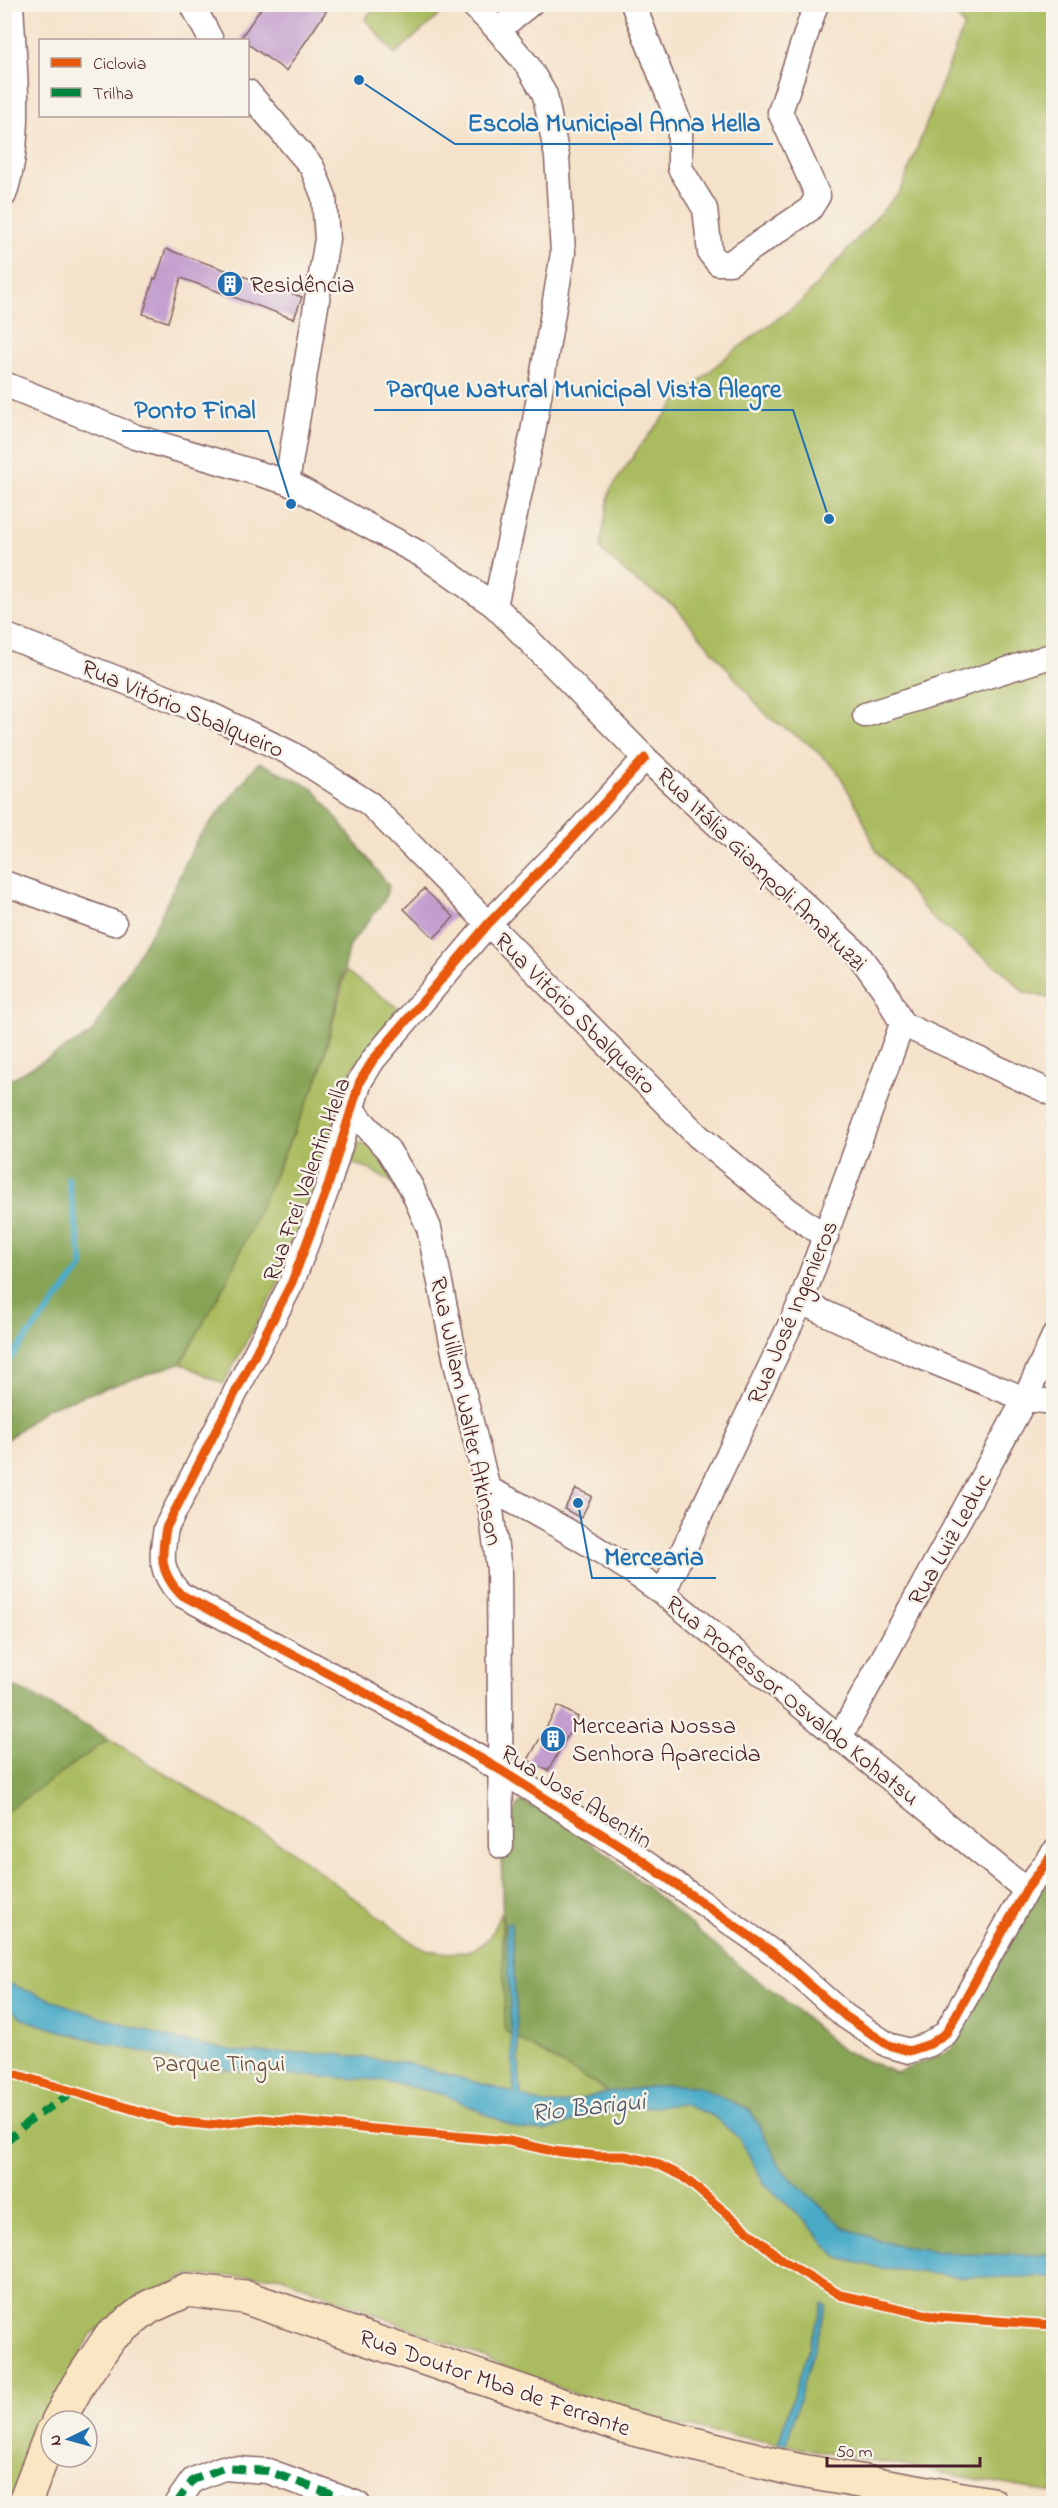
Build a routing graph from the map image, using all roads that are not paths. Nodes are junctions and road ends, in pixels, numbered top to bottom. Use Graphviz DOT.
graph roads {
  1 [pos="11,4"];
  2 [pos="192,4"];
  3 [pos="471,4"];
  4 [pos="530,4"];
  5 [pos="633,4"];
  6 [pos="816,4"];
  7 [pos="498,30"];
  8 [pos="210,39"];
  9 [pos="249,93"];
  10 [pos="4,195"];
  11 [pos="4,384"];
  12 [pos="286,482"];
  13 [pos="495,606"];
  14 [pos="4,635"];
  15 [pos="1053,655"];
  16 [pos="865,715"];
  17 [pos="645,758"];
  18 [pos="4,883"];
  19 [pos="114,923"];
  20 [pos="488,924"];
  21 [pos="902,1024"];
  22 [pos="1053,1094"];
  23 [pos="352,1110"];
  24 [pos="826,1237"];
  25 [pos="801,1302"];
  26 [pos="1053,1336"];
  27 [pos="1025,1399"];
  28 [pos="1053,1402"];
  29 [pos="488,1489"];
  30 [pos="168,1581"];
  31 [pos="663,1593"];
  32 [pos="839,1739"];
  33 [pos="502,1771"];
  34 [pos="501,1846"];
  35 [pos="1053,1852"];
  36 [pos="1026,1890"];
  37 [pos="65,2409"];
  38 [pos="39,2465"];
  39 [pos="24,2504"];
  40 [pos="176,2504"];
  41 [pos="358,2504"];
  42 [pos="991,2504"];
  1 -- 10 [label="street"];
  2 -- 8 [label="street"];
  3 -- 7 [label="street"];
  4 -- 7 [label="street"];
  5 -- 6 [label="street"];
  7 -- 13 [label="street"];
  9 -- 12 [label="street"];
  11 -- 12 [label="street, Rua Itália Giampoli Amatuzzi"];
  12 -- 13 [label="street, Rua Itália Giampoli Amatuzzi"];
  13 -- 17 [label="street, Rua Itália Giampoli Amatuzzi"];
  14 -- 20 [label="street, Rua Vitório Sbalqueiro"];
  15 -- 16 [label="street"];
  17 -- 20 [label="street, Rua Frei Valentin Hella"];
  17 -- 21 [label="street, Rua Itália Giampoli Amatuzzi"];
  18 -- 19 [label="street"];
  20 -- 23 [label="street, Rua Frei Valentin Hella"];
  20 -- 24 [label="street, Rua Vitório Sbalqueiro"];
  21 -- 22 [label="street"];
  21 -- 24 [label="street, Rua José Ingenieros"];
  23 -- 29 [label="street, Rua William Walter Atkinson"];
  23 -- 30 [label="street, Rua Frei Valentin Hella"];
  24 -- 25 [label="street, Rua José Ingenieros"];
  25 -- 27 [label="street"];
  25 -- 31 [label="street, Rua José Ingenieros"];
  26 -- 27 [label="street, Rua Luiz Leduc"];
  27 -- 28 [label="street"];
  27 -- 32 [label="street, Rua Luiz Leduc"];
  29 -- 31 [label="street, Rua Professor Osvaldo Kohatsu"];
  29 -- 33 [label="street, Rua William Walter Atkinson"];
  30 -- 33 [label="street, Rua José Abentin"];
  31 -- 32 [label="street, Rua Professor Osvaldo Kohatsu"];
  32 -- 36 [label="street, Rua Professor Osvaldo Kohatsu"];
  33 -- 34 [label="street, Rua William Walter Atkinson"];
  33 -- 36 [label="street, Rua José Abentin"];
  35 -- 36 [label="street"];
  37 -- 42 [label="street, Rua Doutor Mba de Ferrante"];
  38 -- 39 [label="street"];
  40 -- 41 [label="street"];
}
